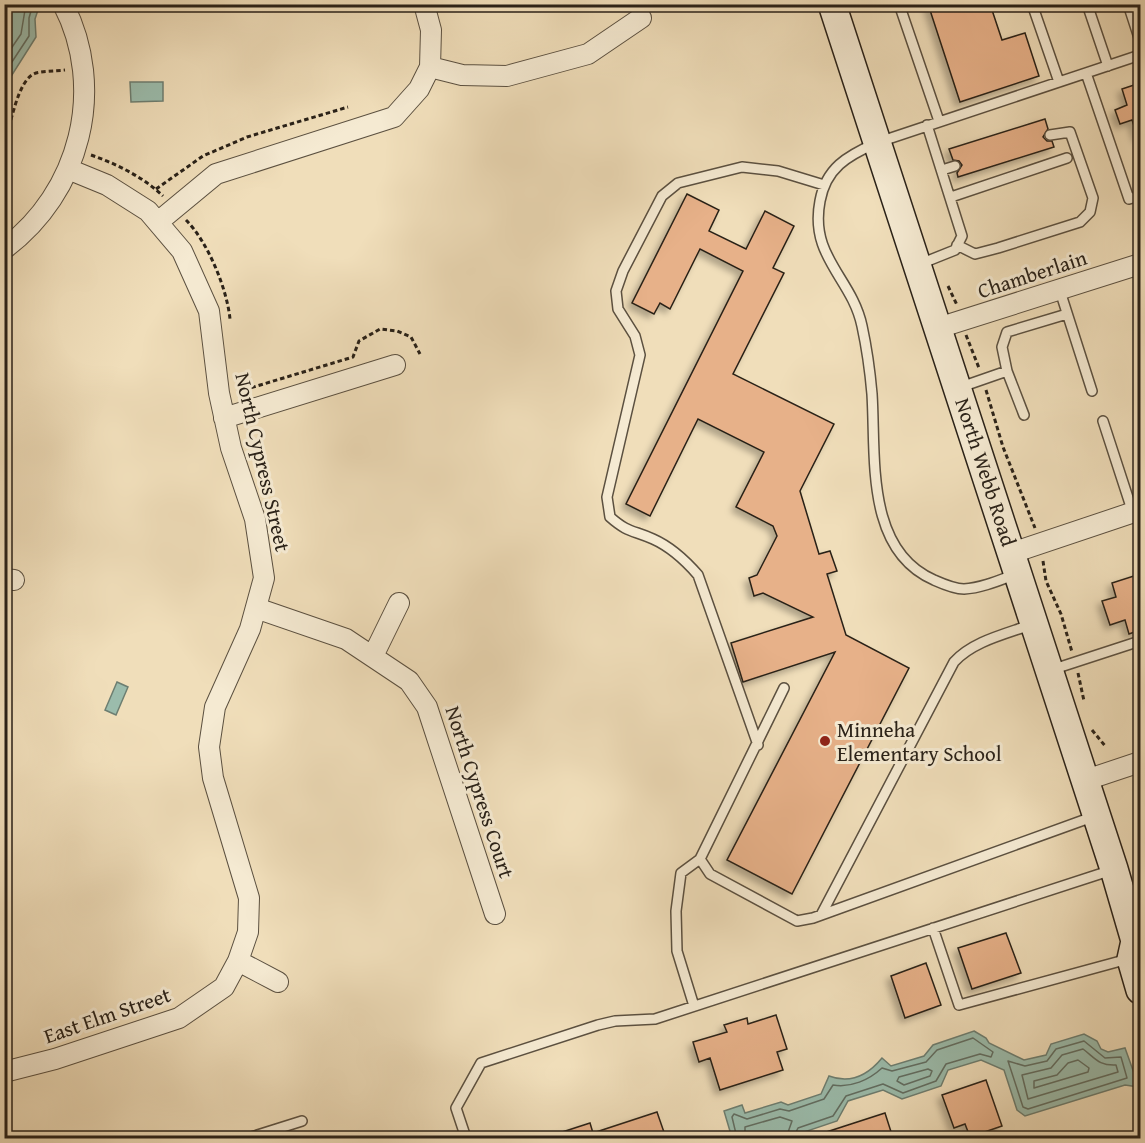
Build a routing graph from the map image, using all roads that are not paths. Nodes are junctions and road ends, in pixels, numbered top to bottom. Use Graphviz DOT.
graph roads {
  1 [pos="424,4"];
  2 [pos="832,4"];
  3 [pos="899,4"];
  4 [pos="1032,4"];
  5 [pos="1087,4"];
  6 [pos="1128,4"];
  7 [pos="66,11"];
  8 [pos="641,18"];
  9 [pos="1140,41"];
  10 [pos="1140,55"];
  11 [pos="1108,66"];
  12 [pos="430,67"];
  13 [pos="1086,73"];
  14 [pos="1059,82"];
  15 [pos="939,121"];
  16 [pos="927,125"];
  17 [pos="1050,135"];
  18 [pos="876,143"];
  19 [pos="1067,158"];
  20 [pos="955,166"];
  21 [pos="68,169"];
  22 [pos="942,170"];
  23 [pos="824,186"];
  24 [pos="1140,196"];
  25 [pos="951,197"];
  26 [pos="158,222"];
  27 [pos="957,245"];
  28 [pos="4,249"];
  29 [pos="1140,264"];
  30 [pos="917,266"];
  31 [pos="1060,291"];
  32 [pos="1067,314"];
  33 [pos="939,328"];
  34 [pos="395,365"];
  35 [pos="1007,371"];
  36 [pos="958,388"];
  37 [pos="1092,392"];
  38 [pos="1024,415"];
  39 [pos="224,418"];
  40 [pos="1103,421"];
  41 [pos="1137,511"];
  42 [pos="1016,563"];
  43 [pos="399,603"];
  44 [pos="256,608"];
  45 [pos="1035,624"];
  46 [pos="1140,641"];
  47 [pos="373,656"];
  48 [pos="1050,670"];
  49 [pos="784,688"];
  50 [pos="758,745"];
  51 [pos="1140,762"];
  52 [pos="1086,780"];
  53 [pos="1097,815"];
  54 [pos="700,859"];
  55 [pos="1114,869"];
  56 [pos="495,914"];
  57 [pos="821,915"];
  58 [pos="933,928"];
  59 [pos="1137,946"];
  60 [pos="238,961"];
  61 [pos="278,982"];
  62 [pos="1140,990"];
  63 [pos="694,1006"];
  64 [pos="4,1072"];
  65 [pos="302,1121"];
  66 [pos="248,1138"];
  67 [pos="466,1138"];
  1 -- 12 [label="street"];
  2 -- 18 [label="main road, North Webb Road"];
  3 -- 15 [label="lane"];
  4 -- 14 [label="lane"];
  5 -- 11 [label="lane"];
  6 -- 9 [label="lane"];
  7 -- 21 [label="street"];
  8 -- 12 [label="street"];
  10 -- 11 [label="lane"];
  11 -- 13 [label="lane"];
  12 -- 26 [label="street"];
  13 -- 14 [label="lane"];
  13 -- 24 [label="lane"];
  14 -- 15 [label="lane"];
  15 -- 16 [label="lane"];
  16 -- 18 [label="lane"];
  16 -- 22 [label="lane"];
  17 -- 27 [label="lane"];
  18 -- 23 [label="lane"];
  18 -- 30 [label="main road, North Webb Road"];
  19 -- 25 [label="lane"];
  20 -- 22 [label="lane"];
  21 -- 26 [label="street, North Cypress Street"];
  21 -- 28 [label="street"];
  22 -- 25 [label="lane"];
  23 -- 42 [label="lane"];
  23 -- 50 [label="lane"];
  25 -- 27 [label="lane"];
  26 -- 39 [label="street, North Cypress Street"];
  27 -- 30 [label="lane"];
  29 -- 31 [label="street, Chamberlain"];
  30 -- 33 [label="main road, North Webb Road"];
  31 -- 32 [label="lane"];
  31 -- 33 [label="street, Chamberlain"];
  32 -- 35 [label="lane"];
  32 -- 37 [label="lane"];
  33 -- 36 [label="main road, North Webb Road"];
  34 -- 39 [label="street"];
  35 -- 36 [label="lane"];
  35 -- 38 [label="lane"];
  36 -- 42 [label="main road, North Webb Road"];
  39 -- 44 [label="street, North Cypress Street"];
  40 -- 41 [label="lane"];
  41 -- 42 [label="street"];
  42 -- 45 [label="main road, North Webb Road"];
  43 -- 47 [label="street"];
  44 -- 47 [label="street, North Cypress Court"];
  44 -- 60 [label="street, North Cypress Street"];
  45 -- 48 [label="main road, North Webb Road"];
  45 -- 57 [label="lane"];
  46 -- 48 [label="lane"];
  47 -- 56 [label="street, North Cypress Court"];
  48 -- 52 [label="main road, North Webb Road"];
  49 -- 50 [label="lane"];
  50 -- 54 [label="lane"];
  51 -- 52 [label="street"];
  52 -- 53 [label="main road, North Webb Road"];
  53 -- 55 [label="main road, North Webb Road"];
  53 -- 57 [label="lane"];
  54 -- 57 [label="lane"];
  54 -- 63 [label="lane"];
  55 -- 58 [label="lane"];
  55 -- 59 [label="main road, North Webb Road"];
  58 -- 59 [label="lane"];
  58 -- 63 [label="lane"];
  59 -- 62 [label="main road, North Webb Road"];
  60 -- 61 [label="street"];
  60 -- 64 [label="street, East Elm Street"];
  63 -- 67 [label="lane"];
  65 -- 66 [label="lane"];
}
